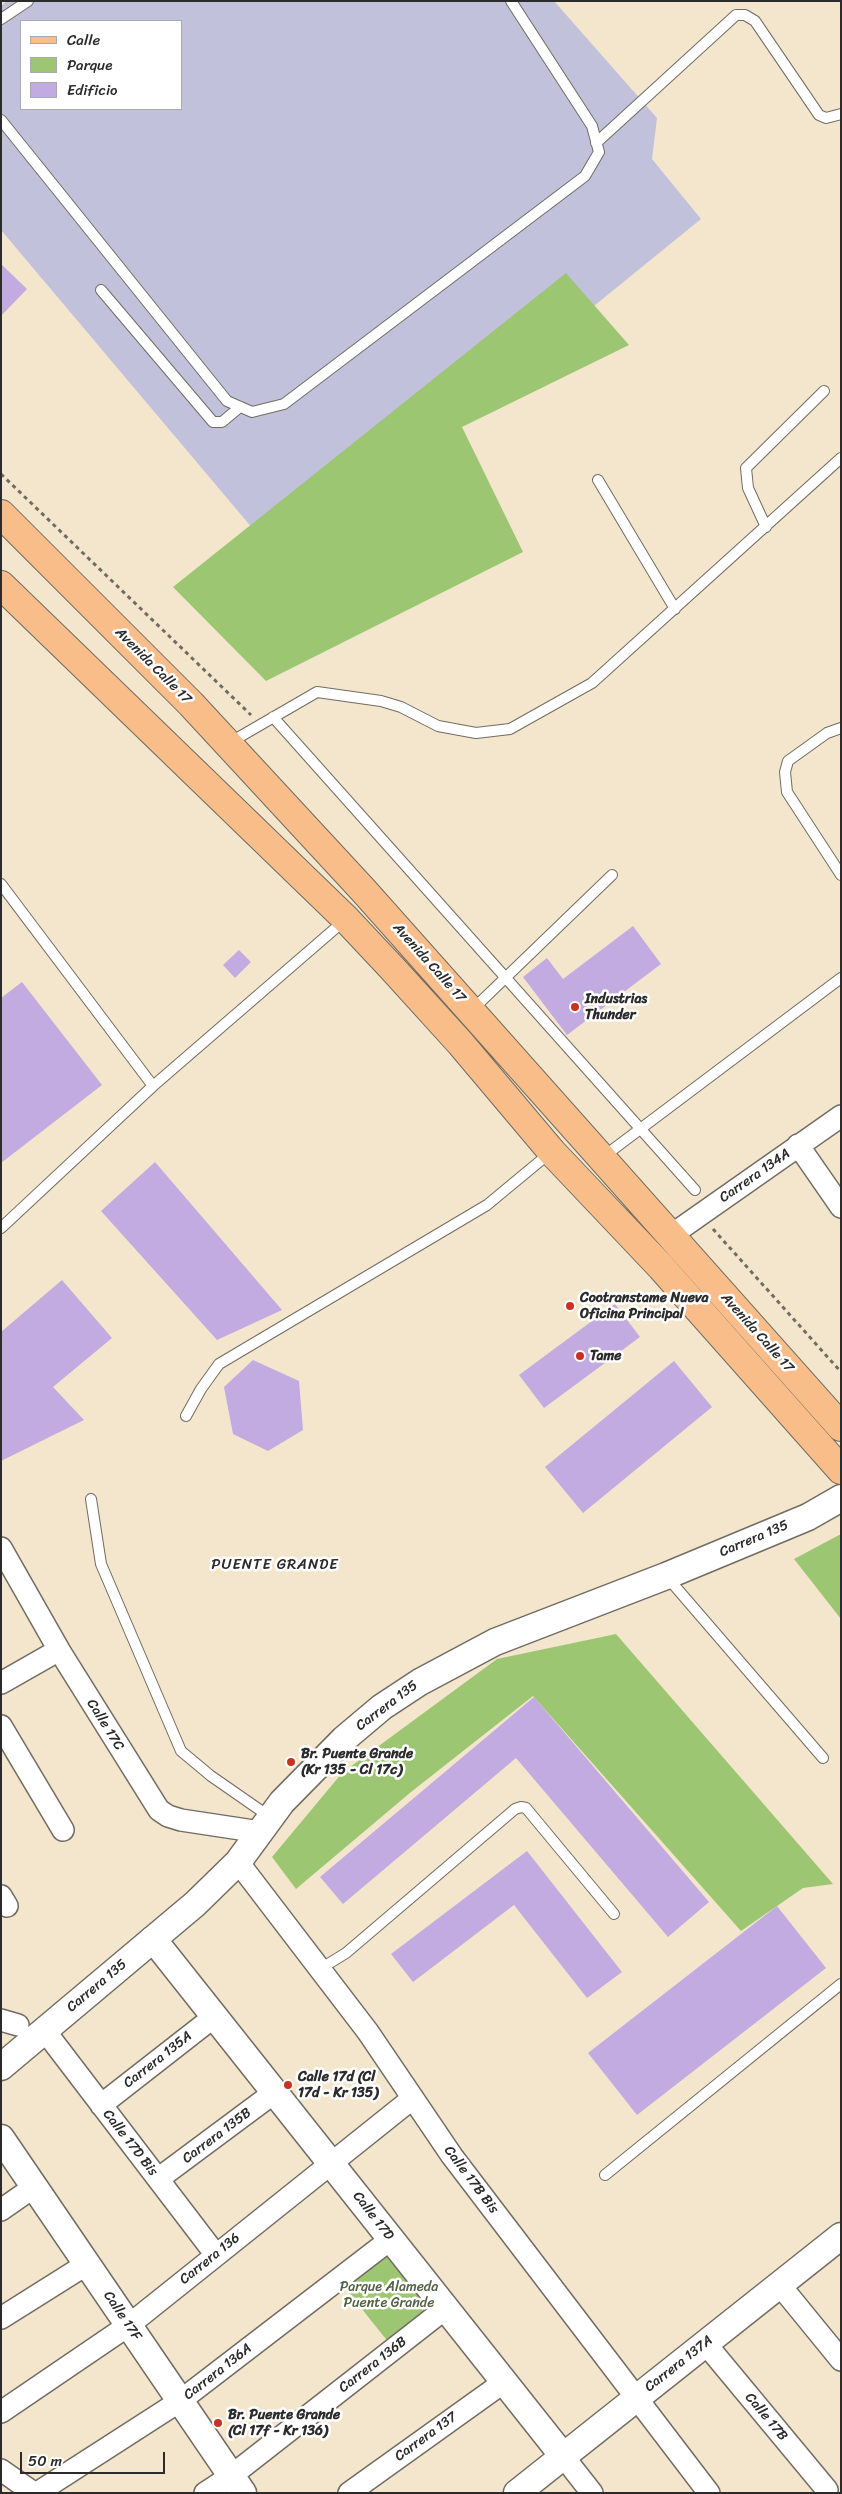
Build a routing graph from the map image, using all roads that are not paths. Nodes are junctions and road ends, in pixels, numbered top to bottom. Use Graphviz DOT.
graph roads {
  1 [pos="28,1"];
  2 [pos="511,1"];
  3 [pos="1,19"];
  4 [pos="841,114"];
  5 [pos="1,120"];
  6 [pos="596,143"];
  7 [pos="101,290"];
  8 [pos="824,391"];
  9 [pos="240,407"];
  10 [pos="841,458"];
  11 [pos="598,480"];
  12 [pos="1,514"];
  13 [pos="766,527"];
  14 [pos="1,585"];
  15 [pos="675,609"];
  16 [pos="273,717"];
  17 [pos="841,728"];
  18 [pos="228,744"];
  19 [pos="612,875"];
  20 [pos="841,875"];
  21 [pos="1,884"];
  22 [pos="346,920"];
  23 [pos="505,978"];
  24 [pos="841,978"];
  25 [pos="471,1010"];
  26 [pos="153,1086"];
  27 [pos="841,1116"];
  28 [pos="641,1129"];
  29 [pos="798,1146"];
  30 [pos="552,1152"];
  31 [pos="603,1158"];
  32 [pos="695,1190"];
  33 [pos="841,1207"];
  34 [pos="1,1228"];
  35 [pos="670,1236"];
  36 [pos="186,1416"];
  37 [pos="841,1426"];
  38 [pos="841,1470"];
  39 [pos="841,1498"];
  40 [pos="91,1499"];
  41 [pos="1,1548"];
  42 [pos="666,1576"];
  43 [pos="59,1650"];
  44 [pos="1,1683"];
  45 [pos="1,1726"];
  46 [pos="823,1758"];
  47 [pos="265,1824"];
  48 [pos="63,1830"];
  49 [pos="238,1862"];
  50 [pos="614,1914"];
  51 [pos="153,1939"];
  52 [pos="320,1969"];
  53 [pos="841,1984"];
  54 [pos="215,2016"];
  55 [pos="44,2031"];
  56 [pos="1,2067"];
  57 [pos="275,2092"];
  58 [pos="413,2098"];
  59 [pos="101,2104"];
  60 [pos="1,2138"];
  61 [pos="331,2163"];
  62 [pos="605,2174"];
  63 [pos="158,2179"];
  64 [pos="34,2187"];
  65 [pos="1,2210"];
  66 [pos="841,2236"];
  67 [pos="391,2239"];
  68 [pos="216,2255"];
  69 [pos="87,2264"];
  70 [pos="779,2284"];
  71 [pos="446,2308"];
  72 [pos="1,2318"];
  73 [pos="129,2325"];
  74 [pos="705,2343"];
  75 [pos="840,2358"];
  76 [pos="504,2382"];
  77 [pos="637,2398"];
  78 [pos="180,2401"];
  79 [pos="1,2412"];
  80 [pos="563,2456"];
  81 [pos="1,2470"];
  82 [pos="237,2484"];
  83 [pos="830,2487"];
  84 [pos="35,2493"];
  85 [pos="204,2493"];
  86 [pos="349,2493"];
  87 [pos="518,2493"];
  88 [pos="592,2493"];
  89 [pos="709,2493"];
  1 -- 3 [label="lane"];
  2 -- 6 [label="lane"];
  4 -- 6 [label="lane"];
  5 -- 9 [label="lane"];
  6 -- 9 [label="lane"];
  7 -- 9 [label="lane"];
  8 -- 13 [label="lane"];
  10 -- 13 [label="lane"];
  11 -- 15 [label="lane"];
  12 -- 18 [label="main road, Avenida Calle 17"];
  13 -- 15 [label="lane"];
  14 -- 22 [label="main road, Avenida Calle 17"];
  15 -- 16 [label="lane"];
  16 -- 18 [label="lane"];
  16 -- 23 [label="lane"];
  17 -- 20 [label="lane"];
  18 -- 25 [label="main road, Avenida Calle 17"];
  19 -- 23 [label="lane"];
  21 -- 26 [label="lane"];
  22 -- 26 [label="lane"];
  22 -- 30 [label="main road, Avenida Calle 17"];
  23 -- 25 [label="lane"];
  23 -- 28 [label="lane"];
  24 -- 28 [label="lane"];
  25 -- 31 [label="main road, Avenida Calle 17"];
  26 -- 34 [label="lane"];
  27 -- 29 [label="street, Carrera 134A"];
  28 -- 31 [label="lane"];
  28 -- 32 [label="lane"];
  29 -- 33 [label="street"];
  29 -- 35 [label="street, Carrera 134A"];
  30 -- 36 [label="lane"];
  30 -- 38 [label="main road, Avenida Calle 17"];
  31 -- 35 [label="main road, Avenida Calle 17"];
  35 -- 37 [label="main road, Avenida Calle 17"];
  39 -- 42 [label="street, Carrera 135"];
  40 -- 47 [label="lane"];
  41 -- 43 [label="street, Calle 17C"];
  42 -- 46 [label="lane"];
  42 -- 47 [label="street, Carrera 135"];
  43 -- 44 [label="street"];
  43 -- 47 [label="street, Calle 17C"];
  45 -- 48 [label="street"];
  47 -- 49 [label="street, Carrera 135"];
  49 -- 51 [label="street, Carrera 135"];
  49 -- 52 [label="street, Calle 17B Bis"];
  50 -- 52 [label="lane"];
  51 -- 54 [label="street, Calle 17D"];
  51 -- 55 [label="street, Carrera 135"];
  52 -- 58 [label="street, Calle 17B Bis"];
  53 -- 62 [label="lane"];
  54 -- 57 [label="street, Calle 17D"];
  54 -- 59 [label="street, Carrera 135A"];
  55 -- 56 [label="street, Carrera 135"];
  55 -- 59 [label="street, Calle 17D Bis"];
  57 -- 61 [label="street, Calle 17D"];
  57 -- 63 [label="street, Carrera 135B"];
  58 -- 61 [label="street, Carrera 136"];
  58 -- 77 [label="street, Calle 17B Bis"];
  59 -- 63 [label="street, Calle 17D Bis"];
  60 -- 64 [label="street, Calle 17F"];
  61 -- 67 [label="street, Calle 17D"];
  61 -- 68 [label="street, Carrera 136"];
  63 -- 68 [label="street, Calle 17D Bis"];
  64 -- 65 [label="street"];
  64 -- 69 [label="street, Calle 17F"];
  66 -- 70 [label="street, Carrera 137A"];
  67 -- 71 [label="street, Calle 17D"];
  67 -- 78 [label="street, Carrera 136A"];
  68 -- 73 [label="street, Carrera 136"];
  69 -- 72 [label="street"];
  69 -- 73 [label="street, Calle 17F"];
  70 -- 74 [label="street, Carrera 137A"];
  70 -- 75 [label="street"];
  71 -- 76 [label="street, Calle 17D"];
  71 -- 82 [label="street, Carrera 136B"];
  73 -- 78 [label="street, Calle 17F"];
  73 -- 79 [label="street, Carrera 136"];
  74 -- 77 [label="street, Carrera 137A"];
  74 -- 83 [label="street, Calle 17B"];
  76 -- 80 [label="street, Calle 17D"];
  76 -- 86 [label="street, Carrera 137"];
  77 -- 80 [label="street, Carrera 137A"];
  77 -- 89 [label="street, Calle 17B Bis"];
  78 -- 82 [label="street, Calle 17F"];
  78 -- 84 [label="street, Carrera 136A"];
  80 -- 87 [label="street, Carrera 137A"];
  80 -- 88 [label="street, Calle 17D"];
  81 -- 84 [label="street"];
  82 -- 85 [label="street, Carrera 136B"];
}
